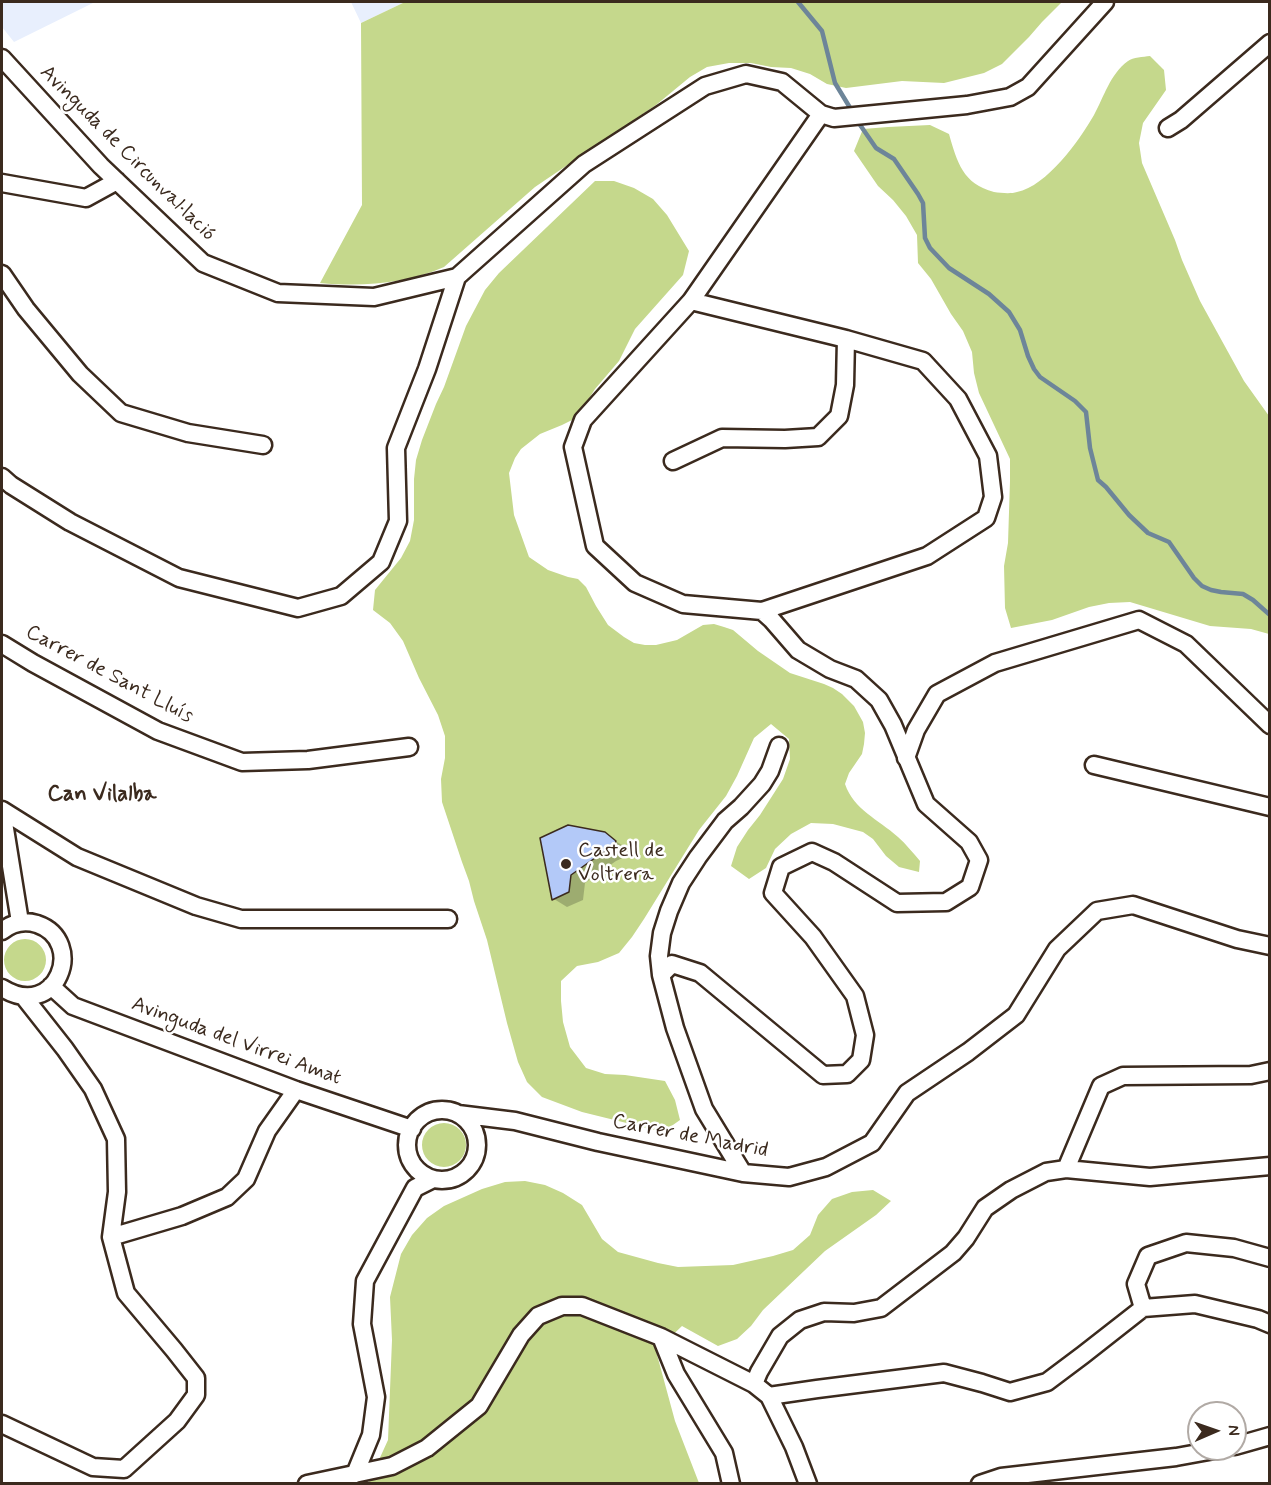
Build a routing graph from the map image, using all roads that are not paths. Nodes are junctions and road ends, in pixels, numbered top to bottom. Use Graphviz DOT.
graph roads {
  1 [pos="1105,2"];
  2 [pos="1269,43"];
  3 [pos="2,58"];
  4 [pos="822,114"];
  5 [pos="1167,128"];
  6 [pos="117,182"];
  7 [pos="2,183"];
  8 [pos="2,274"];
  9 [pos="457,277"];
  10 [pos="691,301"];
  11 [pos="846,339"];
  12 [pos="263,445"];
  13 [pos="673,461"];
  14 [pos="2,477"];
  15 [pos="762,611"];
  16 [pos="2,644"];
  17 [pos="1269,725"];
  18 [pos="779,746"];
  19 [pos="409,747"];
  20 [pos="906,758"];
  21 [pos="1094,765"];
  22 [pos="1269,807"];
  23 [pos="2,810"];
  24 [pos="448,919"];
  25 [pos="20,922"];
  26 [pos="2,931"];
  27 [pos="1269,946"];
  28 [pos="661,975"];
  29 [pos="51,986"];
  30 [pos="2,988"];
  31 [pos="24,997"];
  32 [pos="1269,1071"];
  33 [pos="296,1090"];
  34 [pos="458,1114"];
  35 [pos="412,1129"];
  36 [pos="1269,1166"];
  37 [pos="1066,1169"];
  38 [pos="743,1173"];
  39 [pos="433,1179"];
  40 [pos="111,1237"];
  41 [pos="1269,1258"];
  42 [pos="1143,1308"];
  43 [pos="1269,1324"];
  44 [pos="661,1337"];
  45 [pos="754,1384"];
  46 [pos="769,1396"];
  47 [pos="2,1424"];
  48 [pos="1269,1436"];
  49 [pos="1247,1442"];
  50 [pos="1187,1455"];
  51 [pos="355,1474"];
  52 [pos="307,1484"];
  53 [pos="731,1484"];
  54 [pos="808,1484"];
  55 [pos="980,1484"];
  1 -- 4 [label="street, Avinguda de Circunval·lació"];
  2 -- 5 [label="street"];
  3 -- 6 [label="street, Avinguda de Circunval·lació"];
  4 -- 9 [label="street, Avinguda de Circunval·lació"];
  4 -- 10 [label="street"];
  6 -- 7 [label="street"];
  6 -- 9 [label="street, Avinguda de Circunval·lació"];
  8 -- 12 [label="street"];
  9 -- 14 [label="street"];
  10 -- 11 [label="street"];
  10 -- 15 [label="street"];
  11 -- 13 [label="street"];
  11 -- 15 [label="street"];
  15 -- 20 [label="street"];
  16 -- 19 [label="street, Carrer de Sant Lluís"];
  17 -- 20 [label="street"];
  18 -- 28 [label="street"];
  20 -- 28 [label="street"];
  21 -- 22 [label="street"];
  23 -- 24 [label="street"];
  23 -- 25 [label="street"];
  25 -- 26 [label="street"];
  25 -- 29 [label="street"];
  27 -- 38 [label="street, Carrer de Madrid"];
  28 -- 38 [label="street"];
  29 -- 31 [label="street"];
  29 -- 33 [label="street, Avinguda del Virrei Amat"];
  30 -- 31 [label="street"];
  31 -- 40 [label="street"];
  32 -- 37 [label="street"];
  33 -- 35 [label="street, Avinguda del Virrei Amat"];
  33 -- 40 [label="street"];
  34 -- 35 [label="street"];
  34 -- 38 [label="street, Carrer de Madrid"];
  34 -- 39 [label="street"];
  35 -- 39 [label="street"];
  36 -- 37 [label="street"];
  37 -- 45 [label="street"];
  39 -- 51 [label="street"];
  40 -- 47 [label="street"];
  41 -- 42 [label="street"];
  42 -- 43 [label="street"];
  42 -- 46 [label="street"];
  44 -- 45 [label="street"];
  44 -- 51 [label="street"];
  44 -- 53 [label="street"];
  45 -- 46 [label="street"];
  46 -- 54 [label="street"];
  48 -- 49 [label="street"];
  50 -- 55 [label="street"];
  51 -- 52 [label="street"];
}
